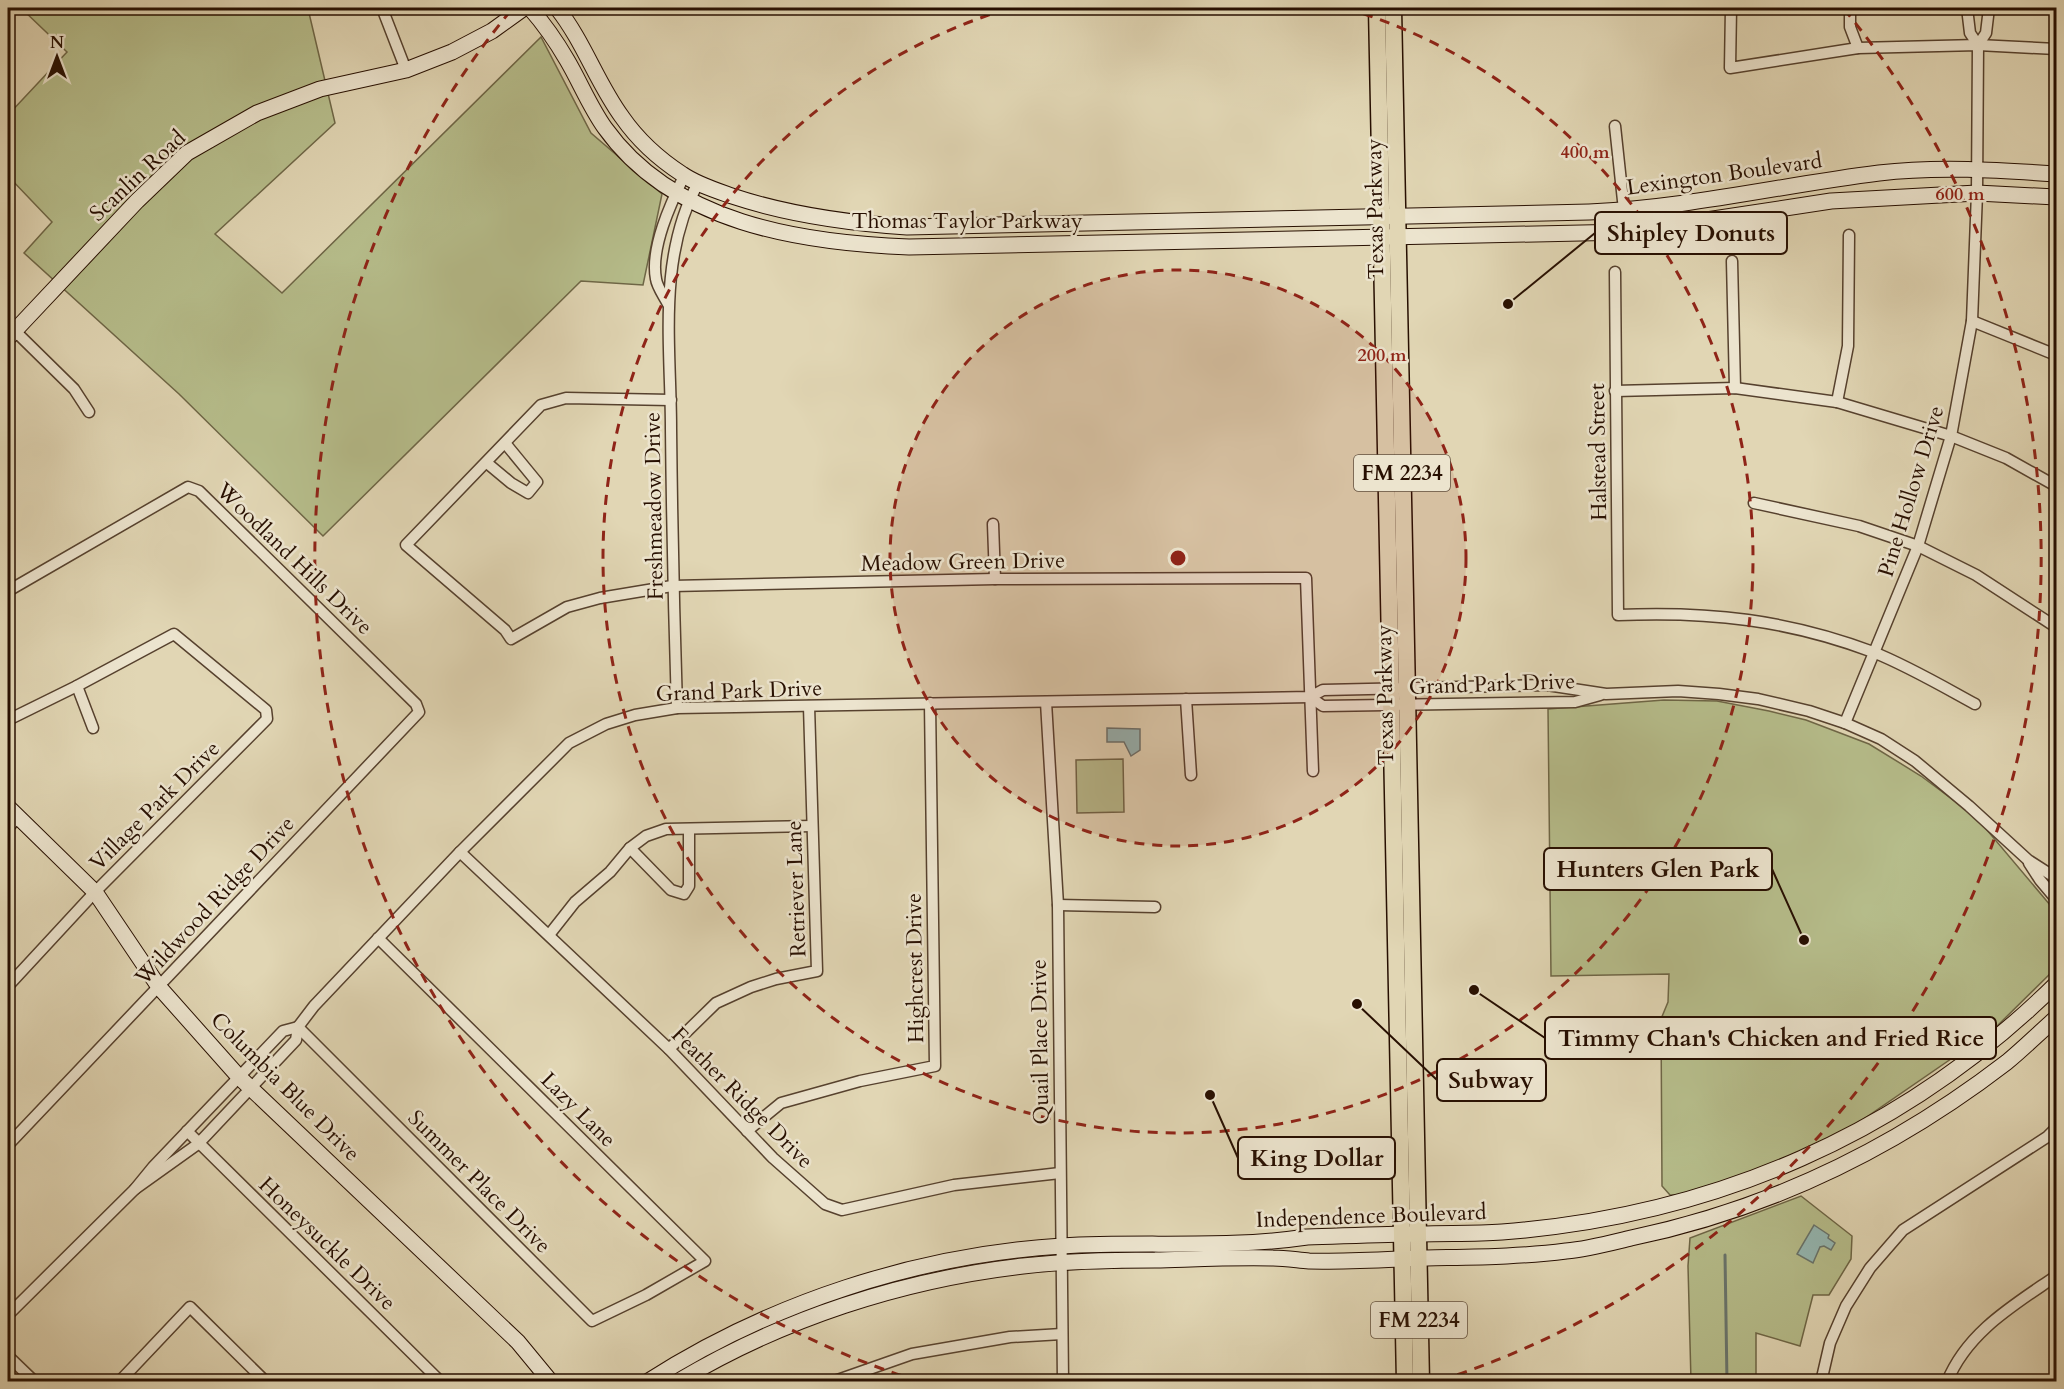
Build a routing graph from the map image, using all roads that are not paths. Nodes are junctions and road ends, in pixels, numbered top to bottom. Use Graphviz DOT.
graph roads {
  1 [pos="382,8"];
  2 [pos="524,8"];
  3 [pos="530,8"];
  4 [pos="557,8"];
  5 [pos="1377,8"];
  6 [pos="1393,8"];
  7 [pos="1731,8"];
  8 [pos="1850,8"];
  9 [pos="1967,8"];
  10 [pos="1989,8"];
  11 [pos="1978,45"];
  12 [pos="1858,48"];
  13 [pos="2056,49"];
  14 [pos="406,70"];
  15 [pos="1615,126"];
  16 [pos="1977,169"];
  17 [pos="2056,174"];
  18 [pos="684,176"];
  19 [pos="699,183"];
  20 [pos="1784,188"];
  21 [pos="675,193"];
  22 [pos="1977,193"];
  23 [pos="2056,197"];
  24 [pos="690,202"];
  25 [pos="1788,207"];
  26 [pos="1624,210"];
  27 [pos="1589,212"];
  28 [pos="1390,216"];
  29 [pos="1225,220"];
  30 [pos="1590,233"];
  31 [pos="1849,235"];
  32 [pos="1389,236"];
  33 [pos="1225,240"];
  34 [pos="1732,261"];
  35 [pos="1615,272"];
  36 [pos="668,304"];
  37 [pos="1972,321"];
  38 [pos="11,334"];
  39 [pos="2056,355"];
  40 [pos="1735,388"];
  41 [pos="1615,391"];
  42 [pos="671,400"];
  43 [pos="1837,402"];
  44 [pos="89,412"];
  45 [pos="1951,436"];
  46 [pos="505,443"];
  47 [pos="487,463"];
  48 [pos="2056,486"];
  49 [pos="1754,503"];
  50 [pos="993,524"];
  51 [pos="1918,546"];
  52 [pos="995,579"];
  53 [pos="672,585"];
  54 [pos="8,591"];
  55 [pos="2056,627"];
  56 [pos="1875,653"];
  57 [pos="393,681"];
  58 [pos="77,686"];
  59 [pos="1606,694"];
  60 [pos="1399,697"];
  61 [pos="1310,698"];
  62 [pos="1186,699"];
  63 [pos="1046,702"];
  64 [pos="930,703"];
  65 [pos="1975,704"];
  66 [pos="809,706"];
  67 [pos="677,708"];
  68 [pos="8,720"];
  69 [pos="1845,723"];
  70 [pos="93,728"];
  71 [pos="1313,771"];
  72 [pos="1191,775"];
  73 [pos="11,817"];
  74 [pos="812,826"];
  75 [pos="689,830"];
  76 [pos="630,848"];
  77 [pos="459,852"];
  78 [pos="2028,860"];
  79 [pos="1395,861"];
  80 [pos="2056,878"];
  81 [pos="1411,889"];
  82 [pos="95,892"];
  83 [pos="2056,899"];
  84 [pos="1058,905"];
  85 [pos="1155,907"];
  86 [pos="549,934"];
  87 [pos="378,938"];
  88 [pos="2056,984"];
  89 [pos="1397,985"];
  90 [pos="8,986"];
  91 [pos="159,987"];
  92 [pos="1414,1016"];
  93 [pos="2056,1018"];
  94 [pos="298,1027"];
  95 [pos="669,1049"];
  96 [pos="240,1077"];
  97 [pos="251,1088"];
  98 [pos="1924,1092"];
  99 [pos="1936,1113"];
  100 [pos="2056,1128"];
  101 [pos="187,1131"];
  102 [pos="747,1131"];
  103 [pos="8,1144"];
  104 [pos="198,1144"];
  105 [pos="1060,1173"];
  106 [pos="135,1189"];
  107 [pos="1656,1209"];
  108 [pos="1658,1233"];
  109 [pos="1410,1234"];
  110 [pos="1245,1242"];
  111 [pos="1062,1246"];
  112 [pos="1251,1258"];
  113 [pos="1411,1258"];
  114 [pos="1062,1262"];
  115 [pos="895,1274"];
  116 [pos="2056,1276"];
  117 [pos="898,1289"];
  118 [pos="646,1295"];
  119 [pos="8,1315"];
  120 [pos="1062,1334"];
  121 [pos="736,1341"];
  122 [pos="8,1356"];
  123 [pos="35,1382"];
  124 [pos="119,1382"];
  125 [pos="266,1382"];
  126 [pos="441,1382"];
  127 [pos="551,1382"];
  128 [pos="647,1382"];
  129 [pos="676,1382"];
  130 [pos="832,1382"];
  131 [pos="1063,1382"];
  132 [pos="1405,1382"];
  133 [pos="1421,1382"];
  134 [pos="1821,1382"];
  135 [pos="1947,1382"];
  1 -- 14 [label="street"];
  2 -- 14 [label="street, Scanlin Road"];
  3 -- 21 [label="street, Thomas Taylor Parkway"];
  4 -- 18 [label="street, Thomas Taylor Parkway"];
  5 -- 28 [label="main road, Texas Parkway / FM 2234"];
  6 -- 28 [label="main road, Texas Parkway / FM 2234"];
  7 -- 12 [label="street"];
  8 -- 12 [label="street"];
  9 -- 11 [label="street"];
  10 -- 11 [label="street"];
  11 -- 12 [label="street"];
  11 -- 13 [label="street"];
  11 -- 16 [label="street, Pine Hollow Drive"];
  14 -- 38 [label="street, Scanlin Road"];
  15 -- 26 [label="street"];
  16 -- 17 [label="street, Lexington Boulevard"];
  16 -- 20 [label="street, Lexington Boulevard"];
  16 -- 22 [label="street, Pine Hollow Drive"];
  18 -- 19 [label="street, Thomas Taylor Parkway"];
  18 -- 21 [label="street, Freshmeadow Drive"];
  19 -- 24 [label="street, Freshmeadow Drive"];
  19 -- 29 [label="street, Thomas Taylor Parkway"];
  20 -- 25 [label="street"];
  20 -- 26 [label="street, Lexington Boulevard"];
  21 -- 24 [label="street, Thomas Taylor Parkway"];
  21 -- 36 [label="street, Freshmeadow Drive"];
  22 -- 23 [label="street, Lexington Boulevard"];
  22 -- 25 [label="street, Lexington Boulevard"];
  22 -- 37 [label="street, Pine Hollow Drive"];
  24 -- 33 [label="street, Thomas Taylor Parkway"];
  24 -- 36 [label="street, Freshmeadow Drive"];
  25 -- 30 [label="street, Lexington Boulevard"];
  26 -- 27 [label="street, Lexington Boulevard"];
  27 -- 28 [label="street, Lexington Boulevard"];
  27 -- 30 [label="street"];
  28 -- 29 [label="street, Thomas Taylor Parkway"];
  28 -- 32 [label="main road, Texas Parkway / FM 2234"];
  29 -- 33 [label="street"];
  30 -- 32 [label="street, Lexington Boulevard"];
  31 -- 43 [label="street"];
  32 -- 33 [label="street, Thomas Taylor Parkway"];
  32 -- 60 [label="main road, Texas Parkway / FM 2234"];
  34 -- 40 [label="street"];
  35 -- 41 [label="street, Halstead Street"];
  36 -- 42 [label="street, Freshmeadow Drive"];
  37 -- 39 [label="street"];
  37 -- 45 [label="street, Pine Hollow Drive"];
  38 -- 44 [label="street"];
  40 -- 41 [label="street"];
  40 -- 43 [label="street"];
  41 -- 56 [label="street, Halstead Street"];
  42 -- 46 [label="street"];
  42 -- 53 [label="street, Freshmeadow Drive"];
  43 -- 45 [label="street"];
  45 -- 48 [label="street"];
  45 -- 51 [label="street, Pine Hollow Drive"];
  46 -- 47 [label="street"];
  46 -- 47 [label="street"];
  47 -- 53 [label="street, Meadow Green Drive"];
  49 -- 51 [label="street"];
  50 -- 52 [label="street"];
  51 -- 55 [label="street"];
  51 -- 56 [label="street, Pine Hollow Drive"];
  52 -- 53 [label="street, Meadow Green Drive"];
  52 -- 61 [label="street, Meadow Green Drive"];
  53 -- 67 [label="street, Freshmeadow Drive"];
  54 -- 57 [label="street, Woodland Hills Drive"];
  56 -- 65 [label="street"];
  56 -- 69 [label="street, Pine Hollow Drive"];
  57 -- 91 [label="street, Wildwood Ridge Drive"];
  58 -- 68 [label="street"];
  58 -- 70 [label="street"];
  58 -- 82 [label="street, Village Park Drive"];
  59 -- 60 [label="street, Grand Park Drive"];
  59 -- 60 [label="street, Grand Park Drive"];
  59 -- 69 [label="street, Grand Park Drive"];
  60 -- 61 [label="street, Grand Park Drive"];
  60 -- 61 [label="street, Grand Park Drive"];
  60 -- 79 [label="main road, Texas Parkway / FM 2234"];
  60 -- 81 [label="main road, Texas Parkway / FM 2234"];
  61 -- 62 [label="street, Grand Park Drive"];
  61 -- 71 [label="street"];
  62 -- 63 [label="street, Grand Park Drive"];
  62 -- 72 [label="street"];
  63 -- 64 [label="street, Grand Park Drive"];
  63 -- 84 [label="street, Quail Place Drive"];
  64 -- 66 [label="street, Grand Park Drive"];
  64 -- 102 [label="street, Highcrest Drive"];
  66 -- 67 [label="street, Grand Park Drive"];
  66 -- 74 [label="street, Retriever Lane"];
  67 -- 77 [label="street, Grand Park Drive"];
  69 -- 78 [label="street, Grand Park Drive"];
  73 -- 82 [label="street, Columbia Blue Drive"];
  74 -- 75 [label="street"];
  74 -- 95 [label="street, Retriever Lane"];
  75 -- 76 [label="street"];
  75 -- 76 [label="street"];
  76 -- 86 [label="street"];
  77 -- 86 [label="street, Feather Ridge Drive"];
  77 -- 87 [label="street, Grand Park Drive"];
  78 -- 80 [label="street, Grand Park Drive"];
  78 -- 83 [label="street, Grand Park Drive"];
  79 -- 81 [label="main road"];
  79 -- 89 [label="main road, Texas Parkway / FM 2234"];
  81 -- 92 [label="main road, Texas Parkway / FM 2234"];
  82 -- 90 [label="street, Village Park Drive"];
  82 -- 91 [label="street, Columbia Blue Drive"];
  84 -- 85 [label="street"];
  84 -- 105 [label="street, Quail Place Drive"];
  86 -- 95 [label="street, Feather Ridge Drive"];
  87 -- 94 [label="street, Grand Park Drive"];
  87 -- 118 [label="street, Lazy Lane"];
  88 -- 98 [label="street, Independence Boulevard"];
  89 -- 92 [label="main road"];
  89 -- 109 [label="main road, Texas Parkway / FM 2234"];
  91 -- 96 [label="street, Columbia Blue Drive"];
  91 -- 103 [label="street, Wildwood Ridge Drive"];
  92 -- 109 [label="main road, Texas Parkway / FM 2234"];
  93 -- 99 [label="street, Independence Boulevard"];
  94 -- 96 [label="street, Grand Park Drive"];
  94 -- 97 [label="street, Grand Park Drive"];
  94 -- 118 [label="street, Summer Place Drive"];
  95 -- 102 [label="street, Feather Ridge Drive"];
  96 -- 97 [label="street, Columbia Blue Drive"];
  96 -- 101 [label="street, Grand Park Drive"];
  97 -- 104 [label="street, Grand Park Drive"];
  97 -- 127 [label="street, Columbia Blue Drive"];
  98 -- 99 [label="street"];
  98 -- 107 [label="street, Independence Boulevard"];
  99 -- 108 [label="street, Independence Boulevard"];
  100 -- 134 [label="street"];
  101 -- 104 [label="street, Honeysuckle Drive"];
  101 -- 106 [label="street, Grand Park Drive"];
  102 -- 105 [label="street, Feather Ridge Drive"];
  104 -- 106 [label="street, Grand Park Drive"];
  104 -- 126 [label="street, Honeysuckle Drive"];
  105 -- 111 [label="street, Quail Place Drive"];
  106 -- 119 [label="street, Grand Park Drive"];
  107 -- 108 [label="street"];
  107 -- 109 [label="street, Independence Boulevard"];
  108 -- 113 [label="street, Independence Boulevard"];
  109 -- 110 [label="street, Independence Boulevard"];
  109 -- 113 [label="main road, Texas Parkway / FM 2234"];
  110 -- 111 [label="street, Independence Boulevard"];
  110 -- 112 [label="street"];
  111 -- 114 [label="street, Quail Place Drive"];
  111 -- 115 [label="street, Independence Boulevard"];
  112 -- 113 [label="street, Independence Boulevard"];
  112 -- 114 [label="street, Independence Boulevard"];
  113 -- 132 [label="main road, Texas Parkway / FM 2234"];
  113 -- 133 [label="main road, Texas Parkway / FM 2234"];
  114 -- 117 [label="street, Independence Boulevard"];
  114 -- 120 [label="street, Quail Place Drive"];
  115 -- 117 [label="street"];
  115 -- 121 [label="street, Independence Boulevard"];
  116 -- 135 [label="street"];
  117 -- 121 [label="street, Independence Boulevard"];
  120 -- 130 [label="street"];
  120 -- 131 [label="street, Quail Place Drive"];
  121 -- 128 [label="street, Independence Boulevard"];
  121 -- 129 [label="street, Independence Boulevard"];
  122 -- 123 [label="street"];
  124 -- 125 [label="street"];
}
